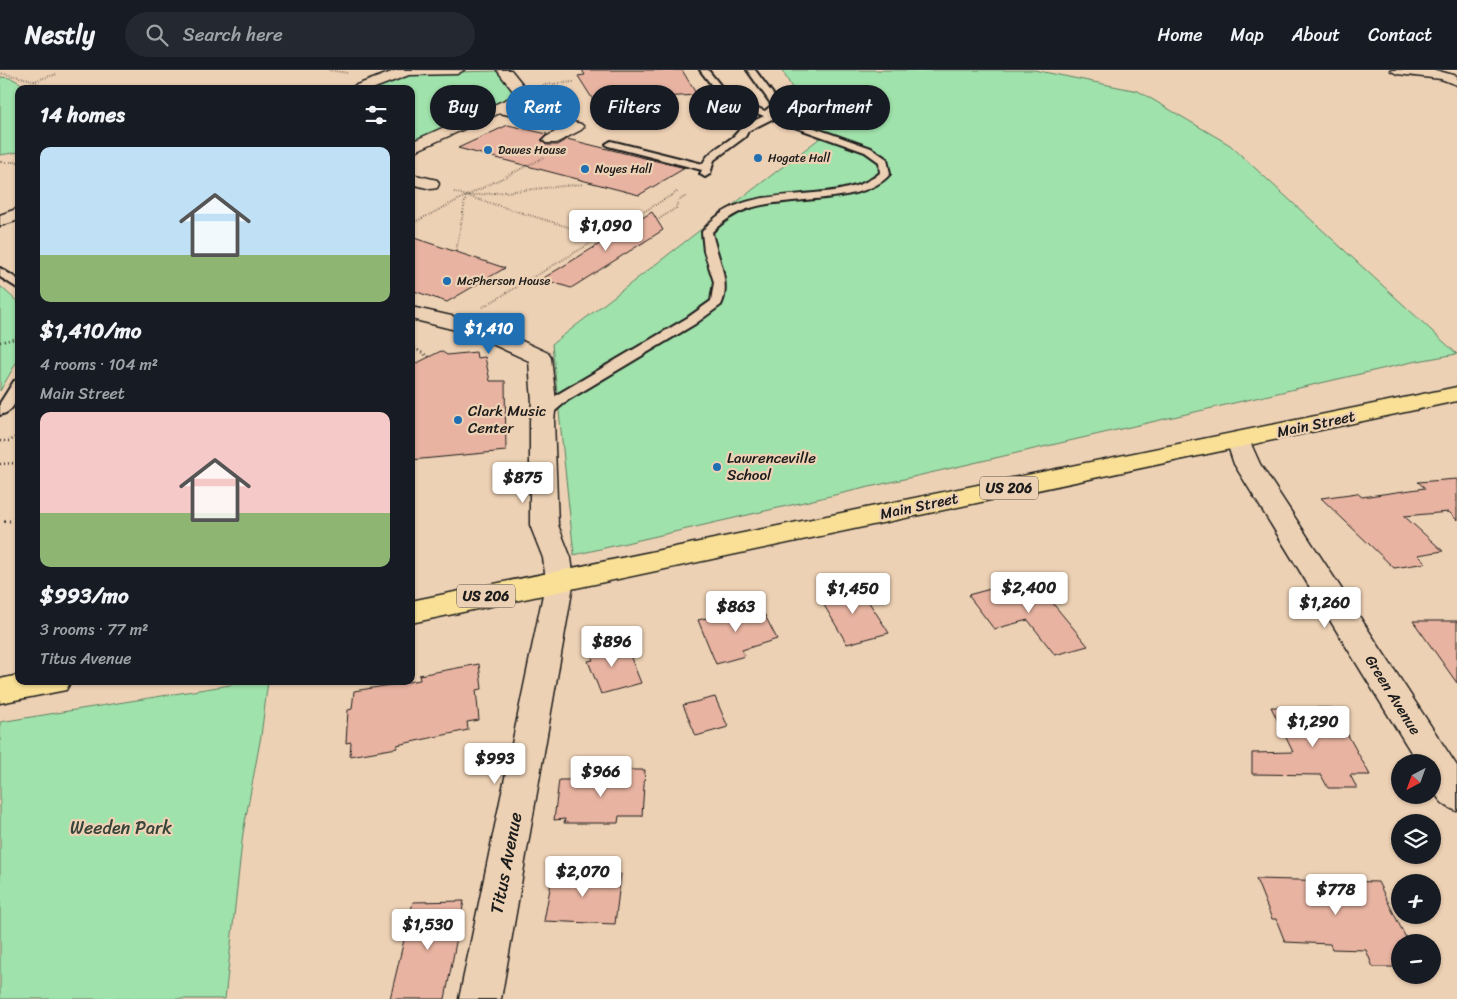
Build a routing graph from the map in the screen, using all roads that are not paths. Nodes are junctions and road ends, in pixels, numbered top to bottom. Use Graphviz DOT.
graph roads {
  1 [pos="457,70"];
  2 [pos="504,70"];
  3 [pos="704,70"];
  4 [pos="751,70"];
  5 [pos="1397,70"];
  6 [pos="1453,78"];
  7 [pos="370,85"];
  8 [pos="769,94"];
  9 [pos="498,108"];
  10 [pos="769,115"];
  11 [pos="811,130"];
  12 [pos="551,140"];
  13 [pos="611,144"];
  14 [pos="415,146"];
  15 [pos="415,181"];
  16 [pos="431,184"];
  17 [pos="15,215"];
  18 [pos="0,221"];
  19 [pos="0,271"];
  20 [pos="15,283"];
  21 [pos="415,314"];
  22 [pos="15,391"];
  23 [pos="1457,394"];
  24 [pos="0,411"];
  25 [pos="542,421"];
  26 [pos="1238,440"];
  27 [pos="560,580"];
  28 [pos="415,611"];
  29 [pos="33,685"];
  30 [pos="0,691"];
  31 [pos="1457,796"];
  32 [pos="480,999"];
  1 -- 7 [label="street"];
  2 -- 9 [label="street"];
  3 -- 10 [label="lane"];
  4 -- 8 [label="lane"];
  5 -- 6 [label="street"];
  9 -- 12 [label="street"];
  9 -- 14 [label="street"];
  10 -- 13 [label="lane"];
  11 -- 25 [label="lane"];
  15 -- 16 [label="street"];
  17 -- 18 [label="street"];
  19 -- 20 [label="lane"];
  21 -- 25 [label="street"];
  22 -- 24 [label="lane"];
  23 -- 26 [label="highway, Main Street / US 206"];
  25 -- 27 [label="street"];
  26 -- 27 [label="highway, Main Street / US 206"];
  26 -- 31 [label="street, Green Avenue"];
  27 -- 28 [label="highway, Main Street / US 206"];
  27 -- 32 [label="street, Titus Avenue"];
  29 -- 30 [label="highway"];
}
